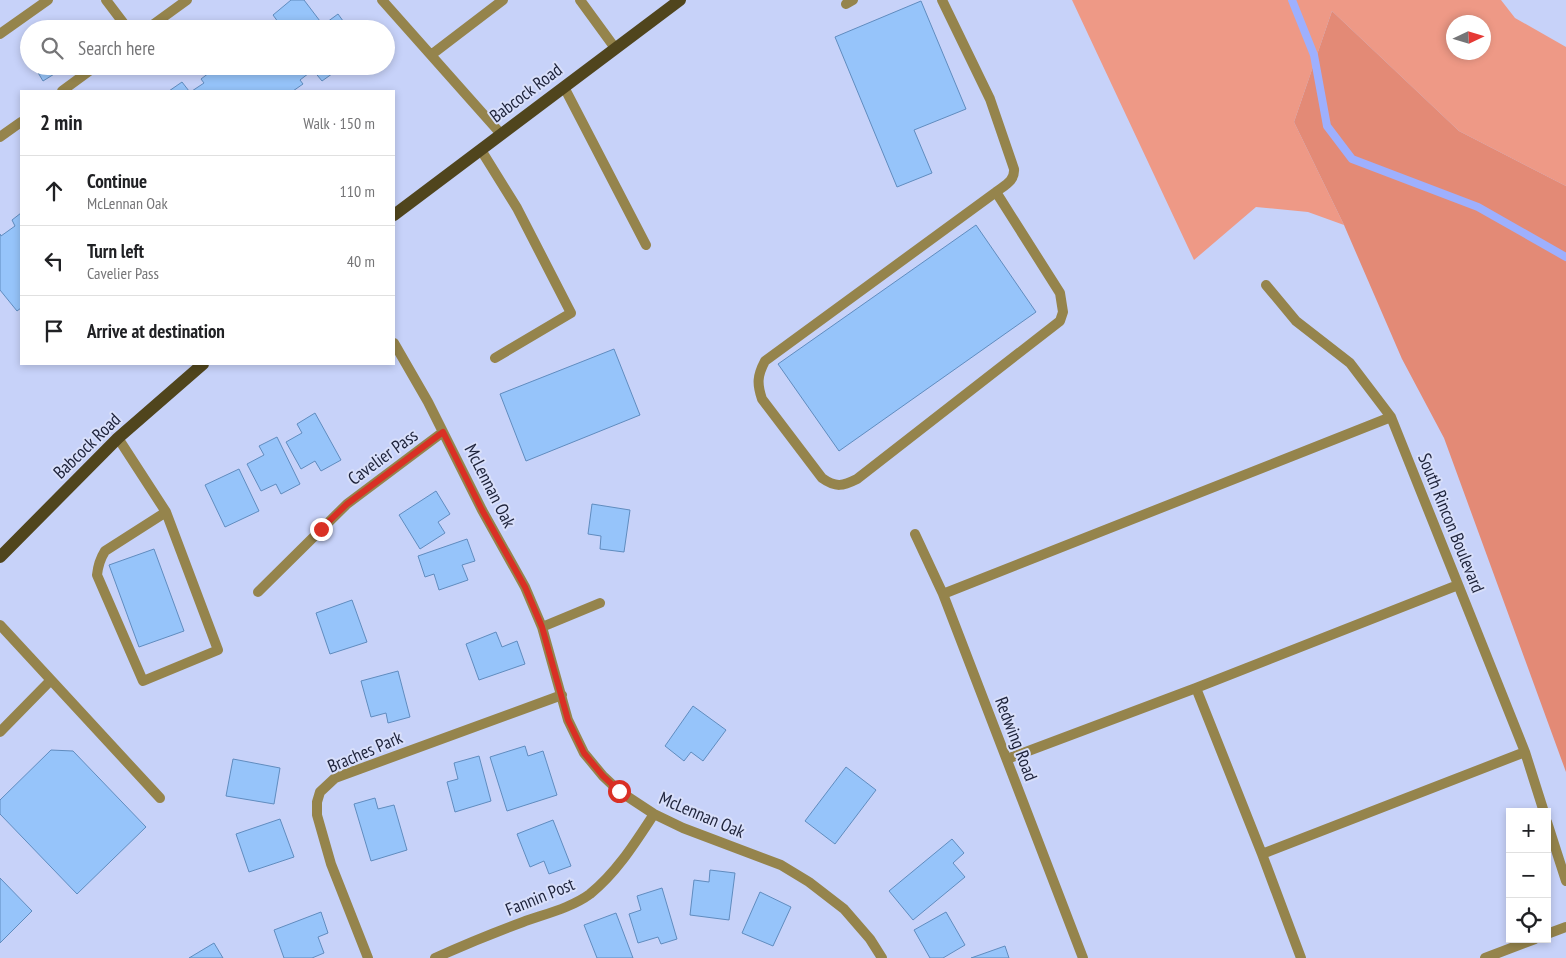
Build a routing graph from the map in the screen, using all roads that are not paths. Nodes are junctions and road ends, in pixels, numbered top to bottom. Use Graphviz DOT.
graph roads {
  1 [pos="48,0"];
  2 [pos="106,0"];
  3 [pos="187,0"];
  4 [pos="382,0"];
  5 [pos="503,0"];
  6 [pos="580,0"];
  7 [pos="680,0"];
  8 [pos="942,0"];
  9 [pos="121,20"];
  10 [pos="159,20"];
  11 [pos="0,34"];
  12 [pos="615,48"];
  13 [pos="430,55"];
  14 [pos="84,75"];
  15 [pos="564,87"];
  16 [pos="63,90"];
  17 [pos="20,123"];
  18 [pos="501,134"];
  19 [pos="0,137"];
  20 [pos="480,150"];
  21 [pos="996,192"];
  22 [pos="395,214"];
  23 [pos="646,245"];
  24 [pos="1266,285"];
  25 [pos="395,345"];
  26 [pos="495,358"];
  27 [pos="202,365"];
  28 [pos="1391,418"];
  29 [pos="443,432"];
  30 [pos="118,438"];
  31 [pos="166,512"];
  32 [pos="915,534"];
  33 [pos="1,555"];
  34 [pos="1458,585"];
  35 [pos="258,592"];
  36 [pos="943,594"];
  37 [pos="600,603"];
  38 [pos="0,625"];
  39 [pos="542,627"];
  40 [pos="52,680"];
  41 [pos="1196,688"];
  42 [pos="562,695"];
  43 [pos="0,732"];
  44 [pos="1525,752"];
  45 [pos="1007,759"];
  46 [pos="160,798"];
  47 [pos="1543,808"];
  48 [pos="654,814"];
  49 [pos="1551,834"];
  50 [pos="1262,854"];
  51 [pos="1566,881"];
  52 [pos="1566,927"];
  53 [pos="1551,933"];
  54 [pos="1524,943"];
  55 [pos="368,958"];
  56 [pos="435,958"];
  57 [pos="882,958"];
  58 [pos="1083,958"];
  59 [pos="1301,958"];
  60 [pos="1485,958"];
  1 -- 11 [label="street"];
  2 -- 9 [label="street"];
  3 -- 10 [label="street"];
  4 -- 13 [label="street"];
  5 -- 13 [label="street"];
  6 -- 12 [label="street"];
  7 -- 12 [label="main road, Babcock Road"];
  8 -- 21 [label="street"];
  12 -- 15 [label="main road, Babcock Road"];
  13 -- 18 [label="street"];
  14 -- 16 [label="street"];
  15 -- 18 [label="main road, Babcock Road"];
  15 -- 23 [label="street"];
  17 -- 19 [label="street"];
  18 -- 20 [label="main road, Babcock Road"];
  20 -- 22 [label="main road, Babcock Road"];
  20 -- 26 [label="street"];
  21 -- 21 [label="street"];
  24 -- 28 [label="street, South Rincon Boulevard"];
  25 -- 29 [label="street, McLennan Oak"];
  27 -- 30 [label="main road, Babcock Road"];
  28 -- 34 [label="street, South Rincon Boulevard"];
  28 -- 36 [label="street"];
  29 -- 35 [label="street, Cavelier Pass"];
  29 -- 39 [label="street, McLennan Oak"];
  30 -- 31 [label="street"];
  30 -- 33 [label="main road, Babcock Road"];
  31 -- 31 [label="street"];
  32 -- 36 [label="street, Redwing Road"];
  34 -- 41 [label="street"];
  34 -- 44 [label="street, South Rincon Boulevard"];
  36 -- 45 [label="street, Redwing Road"];
  37 -- 39 [label="street"];
  38 -- 40 [label="street"];
  39 -- 42 [label="street, McLennan Oak"];
  40 -- 43 [label="street"];
  40 -- 46 [label="street"];
  41 -- 45 [label="street"];
  41 -- 50 [label="street"];
  42 -- 48 [label="street, McLennan Oak"];
  42 -- 55 [label="street, Braches Park"];
  44 -- 47 [label="street, South Rincon Boulevard"];
  44 -- 50 [label="street"];
  45 -- 58 [label="street, Redwing Road"];
  48 -- 56 [label="street, Fannin Post"];
  48 -- 57 [label="street, McLennan Oak"];
  49 -- 51 [label="street"];
  50 -- 59 [label="street"];
  52 -- 53 [label="street"];
  54 -- 60 [label="street"];
}
